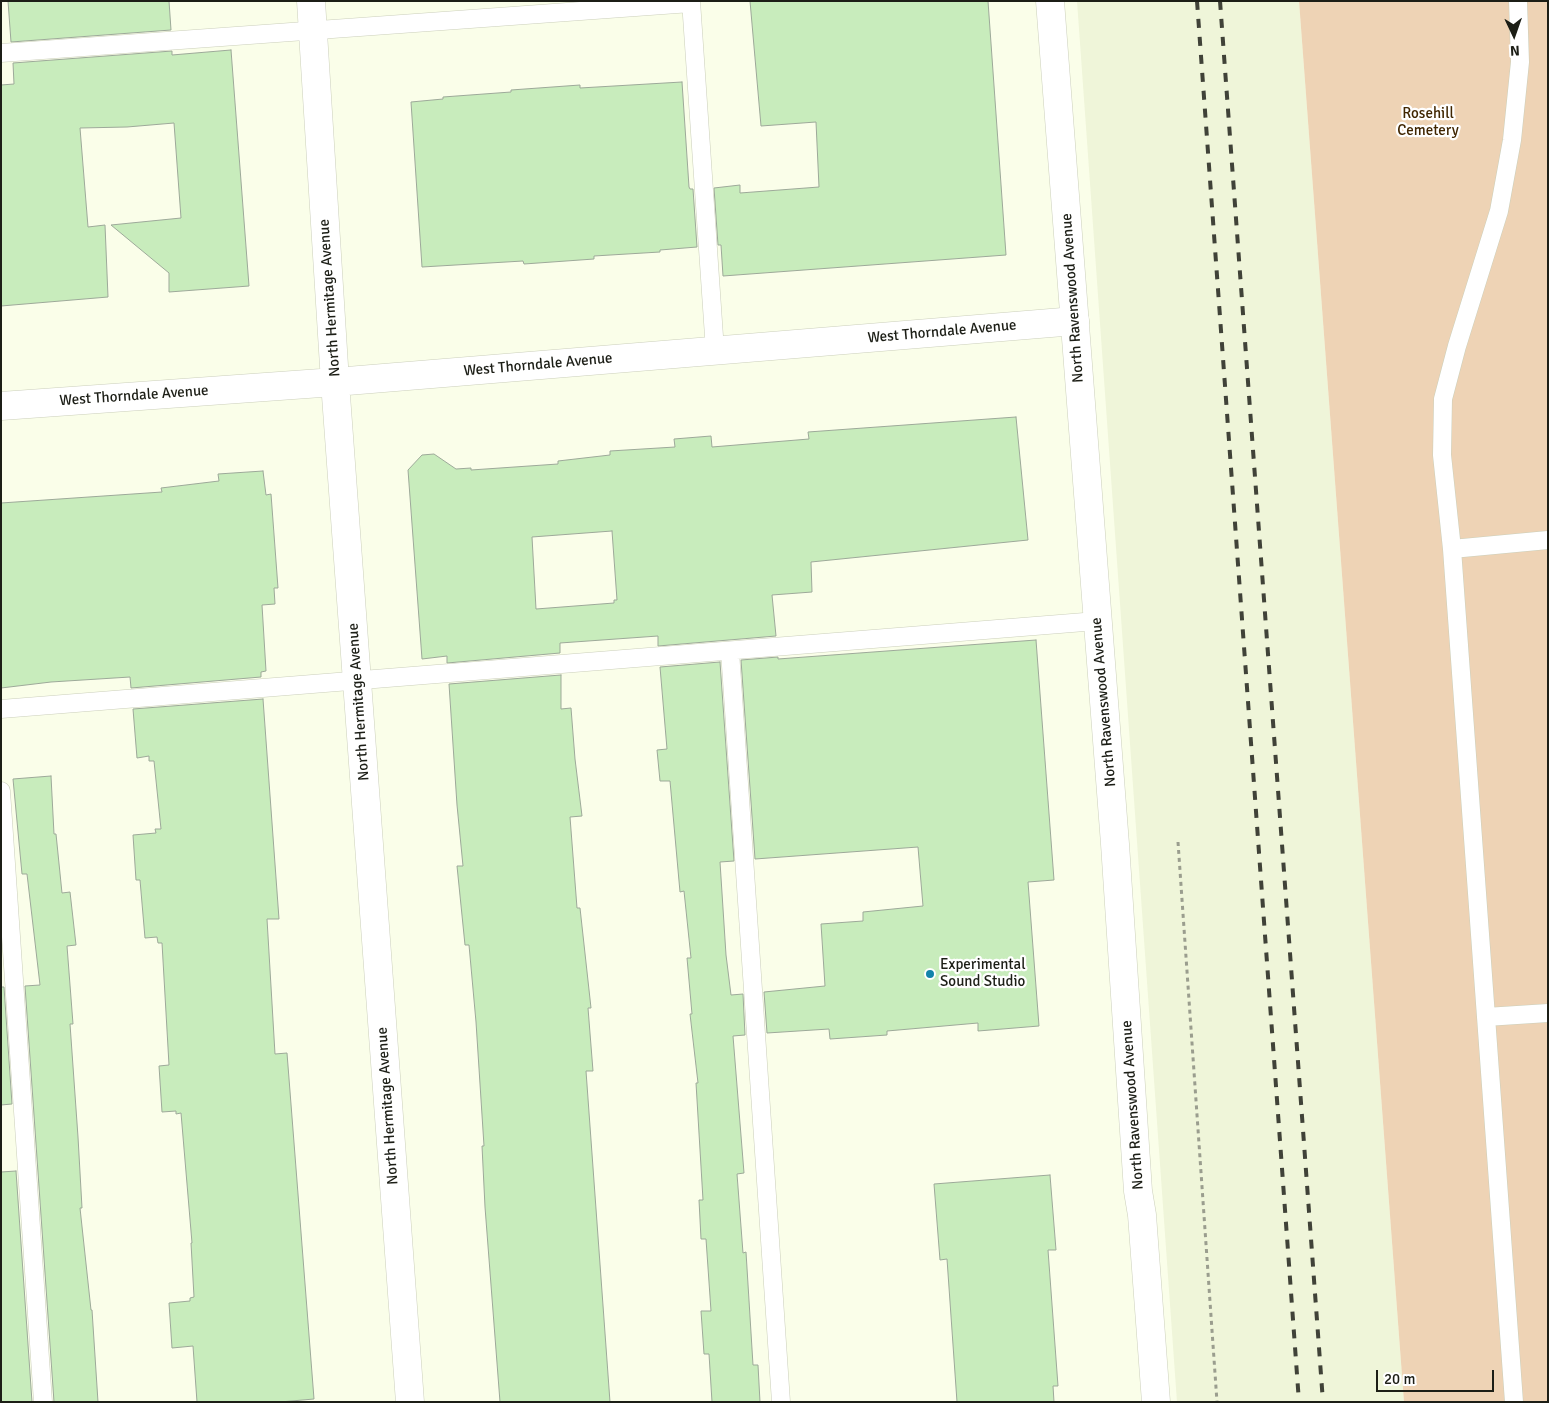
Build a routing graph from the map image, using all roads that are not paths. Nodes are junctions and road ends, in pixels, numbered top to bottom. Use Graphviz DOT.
graph roads {
  1 [pos="310,1"];
  2 [pos="1050,1"];
  3 [pos="1518,1"];
  4 [pos="691,2"];
  5 [pos="312,29"];
  6 [pos="1,53"];
  7 [pos="1075,320"];
  8 [pos="715,350"];
  9 [pos="335,382"];
  10 [pos="1,406"];
  11 [pos="1548,540"];
  12 [pos="1452,549"];
  13 [pos="1097,621"];
  14 [pos="730,651"];
  15 [pos="357,681"];
  16 [pos="1,709"];
  17 [pos="1,791"];
  18 [pos="1548,1013"];
  19 [pos="1486,1017"];
  20 [pos="43,1402"];
  21 [pos="410,1402"];
  22 [pos="781,1402"];
  23 [pos="1156,1402"];
  24 [pos="1514,1402"];
  1 -- 5 [label="street, North Hermitage Avenue"];
  2 -- 7 [label="street, North Ravenswood Avenue"];
  3 -- 12 [label="lane"];
  4 -- 5 [label="lane"];
  4 -- 8 [label="lane"];
  5 -- 6 [label="lane"];
  5 -- 9 [label="street, North Hermitage Avenue"];
  7 -- 8 [label="street, West Thorndale Avenue"];
  7 -- 13 [label="street, North Ravenswood Avenue"];
  8 -- 9 [label="street, West Thorndale Avenue"];
  9 -- 10 [label="street, West Thorndale Avenue"];
  9 -- 15 [label="street, North Hermitage Avenue"];
  11 -- 12 [label="lane"];
  12 -- 19 [label="lane"];
  13 -- 14 [label="lane"];
  13 -- 23 [label="street, North Ravenswood Avenue"];
  14 -- 15 [label="lane"];
  14 -- 22 [label="lane"];
  15 -- 16 [label="lane"];
  15 -- 21 [label="street, North Hermitage Avenue"];
  17 -- 20 [label="lane"];
  18 -- 19 [label="lane"];
  19 -- 24 [label="lane"];
}
